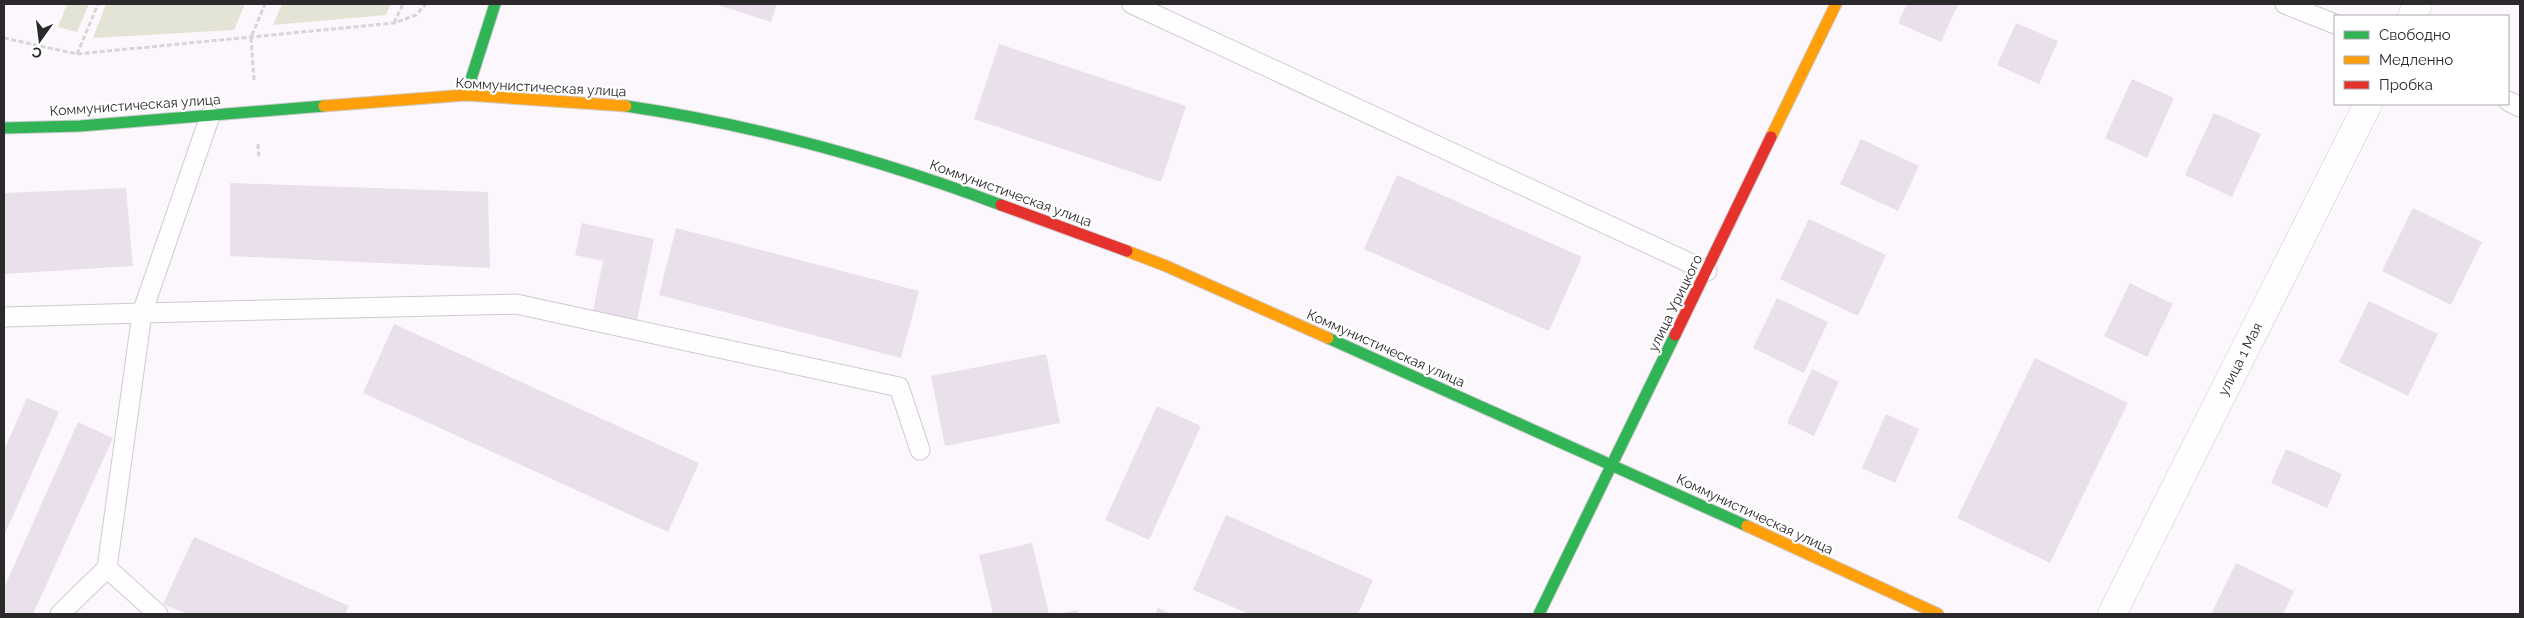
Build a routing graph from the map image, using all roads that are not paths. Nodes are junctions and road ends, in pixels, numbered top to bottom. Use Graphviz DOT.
graph roads {
  1 [pos="495,4"];
  2 [pos="1132,4"];
  3 [pos="1836,4"];
  4 [pos="2285,4"];
  5 [pos="2334,24"];
  6 [pos="466,95"];
  7 [pos="2367,105"];
  8 [pos="210,116"];
  9 [pos="4,128"];
  10 [pos="1707,271"];
  11 [pos="142,313"];
  12 [pos="4,317"];
  13 [pos="920,450"];
  14 [pos="1613,465"];
  15 [pos="107,568"];
  16 [pos="60,614"];
  17 [pos="158,614"];
  18 [pos="1539,614"];
  19 [pos="1938,614"];
  20 [pos="2112,614"];
  1 -- 6 [label="main road"];
  2 -- 10 [label="lane"];
  3 -- 10 [label="main road, улица Урицкого"];
  4 -- 5 [label="lane"];
  6 -- 8 [label="main road, Коммунистическая улица"];
  6 -- 14 [label="main road, Коммунистическая улица"];
  7 -- 20 [label="street, улица 1 Мая"];
  8 -- 9 [label="main road, Коммунистическая улица"];
  8 -- 11 [label="lane"];
  10 -- 14 [label="main road, улица Урицкого"];
  11 -- 12 [label="lane"];
  11 -- 13 [label="lane"];
  11 -- 15 [label="lane"];
  14 -- 18 [label="main road, улица Урицкого"];
  14 -- 19 [label="main road, Коммунистическая улица"];
  15 -- 16 [label="lane"];
  15 -- 17 [label="lane"];
}
